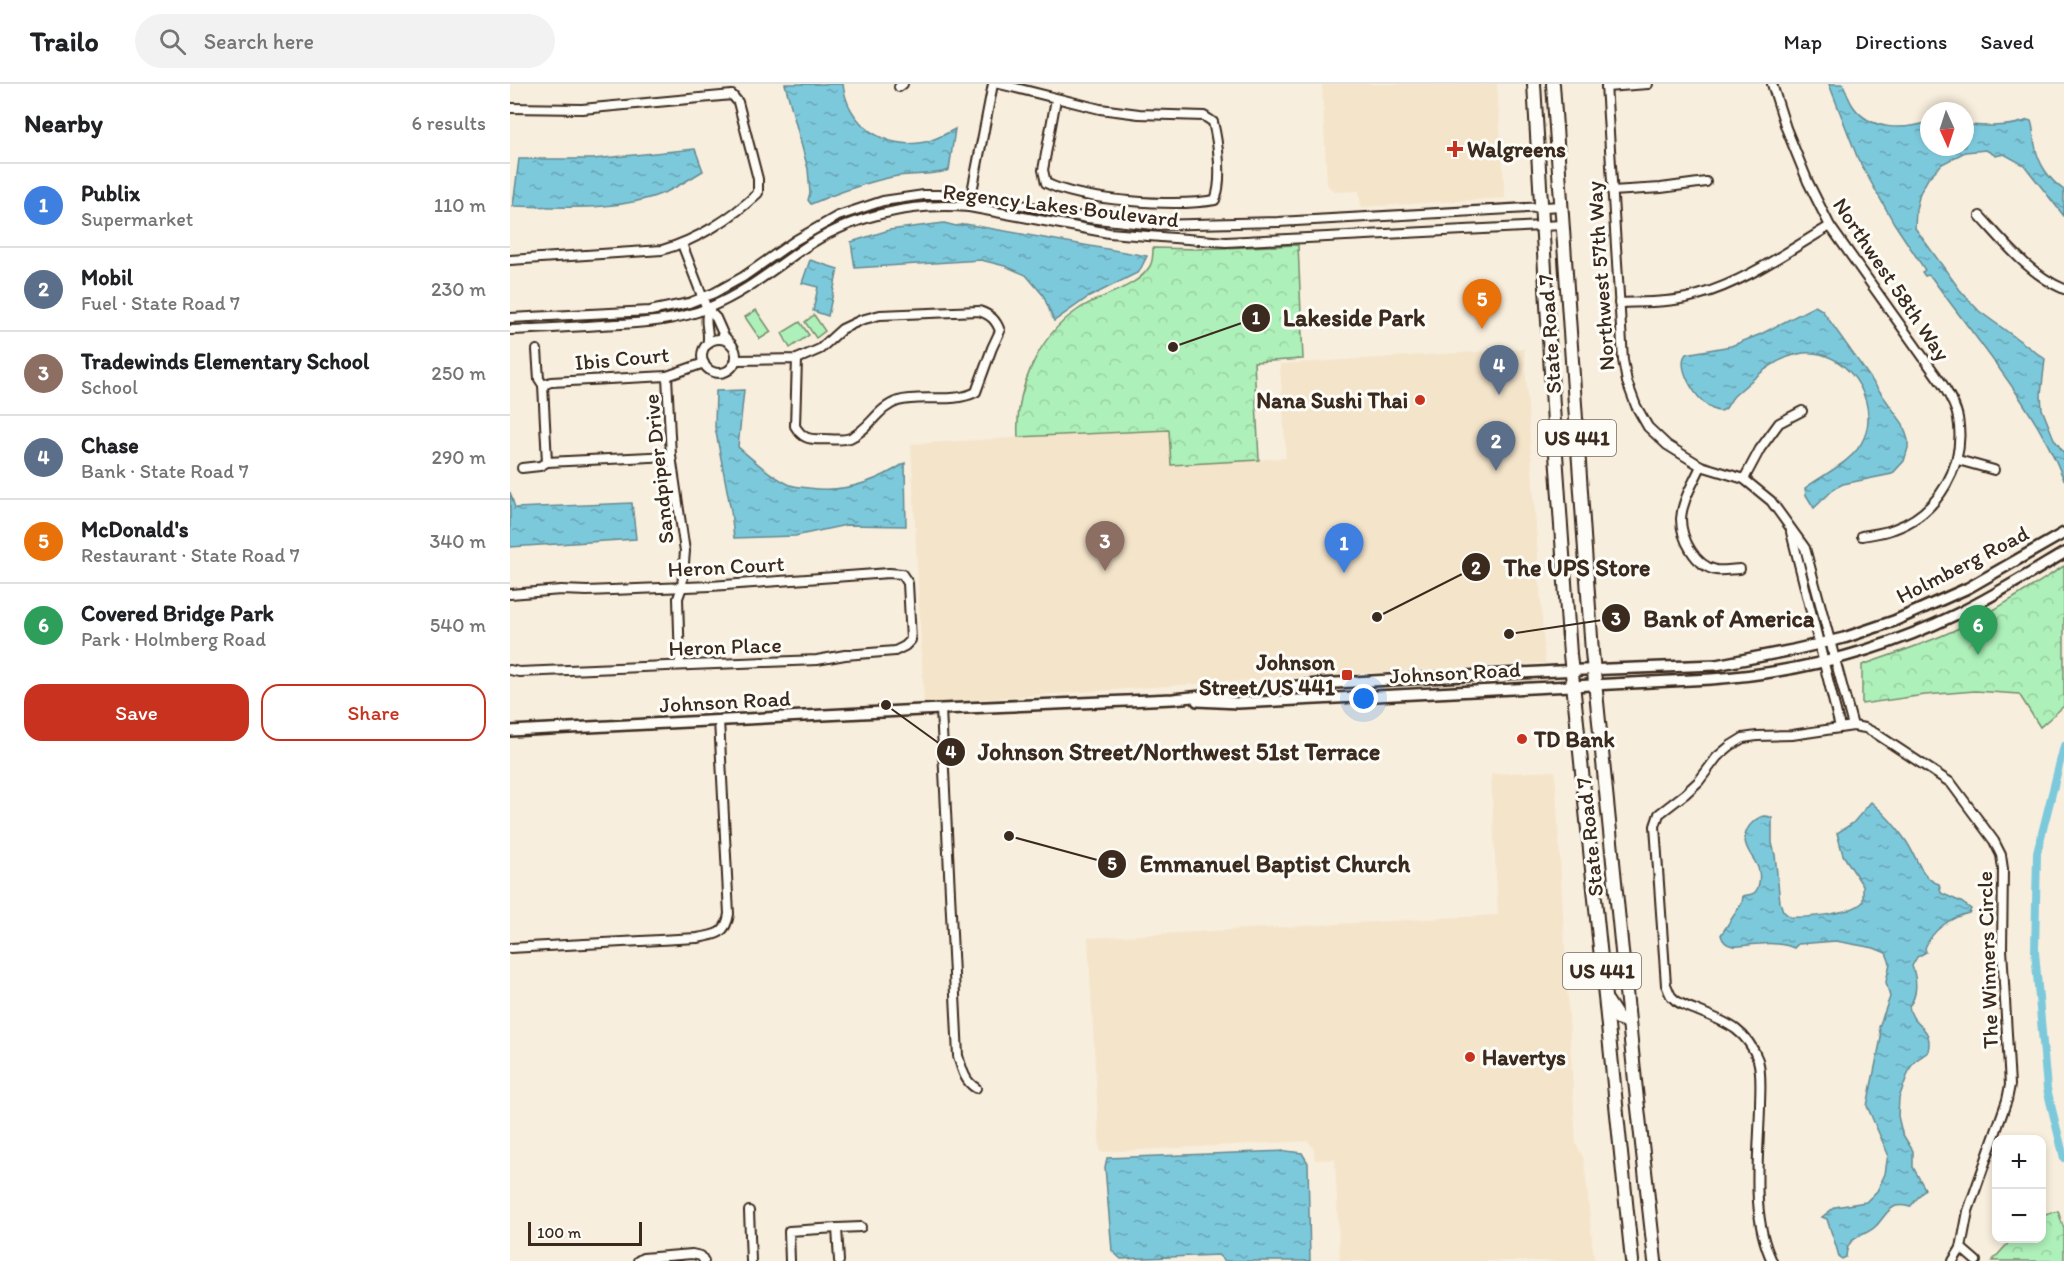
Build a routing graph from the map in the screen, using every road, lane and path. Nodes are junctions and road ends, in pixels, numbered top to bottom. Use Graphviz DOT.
graph roads {
  1 [pos="993,84"];
  2 [pos="1000,84"];
  3 [pos="1534,84"];
  4 [pos="1553,84"];
  5 [pos="1648,84"];
  6 [pos="1772,84"];
  7 [pos="1606,86"];
  8 [pos="1056,99"];
  9 [pos="510,108"];
  10 [pos="1706,182"];
  11 [pos="1612,191"];
  12 [pos="971,195"];
  13 [pos="1562,206"];
  14 [pos="969,207"];
  15 [pos="1541,207"];
  16 [pos="1980,216"];
  17 [pos="1563,225"];
  18 [pos="1542,226"];
  19 [pos="1830,226"];
  20 [pos="682,244"];
  21 [pos="510,260"];
  22 [pos="2064,289"];
  23 [pos="703,297"];
  24 [pos="1619,303"];
  25 [pos="708,310"];
  26 [pos="510,318"];
  27 [pos="510,330"];
  28 [pos="706,345"];
  29 [pos="732,345"];
  30 [pos="537,350"];
  31 [pos="797,359"];
  32 [pos="736,360"];
  33 [pos="704,363"];
  34 [pos="667,376"];
  35 [pos="543,385"];
  36 [pos="1802,411"];
  37 [pos="671,456"];
  38 [pos="1958,460"];
  39 [pos="547,462"];
  40 [pos="1701,466"];
  41 [pos="522,468"];
  42 [pos="1994,470"];
  43 [pos="1744,479"];
  44 [pos="1790,528"];
  45 [pos="2064,533"];
  46 [pos="1862,536"];
  47 [pos="2064,553"];
  48 [pos="1740,569"];
  49 [pos="682,587"];
  50 [pos="510,594"];
  51 [pos="911,614"];
  52 [pos="1831,641"];
  53 [pos="1818,644"];
  54 [pos="1836,659"];
  55 [pos="1823,663"];
  56 [pos="680,665"];
  57 [pos="510,670"];
  58 [pos="1594,670"];
  59 [pos="1572,671"];
  60 [pos="1595,684"];
  61 [pos="1573,685"];
  62 [pos="1296,686"];
  63 [pos="1173,699"];
  64 [pos="1238,703"];
  65 [pos="941,709"];
  66 [pos="719,720"];
  67 [pos="1853,726"];
  68 [pos="1840,727"];
  69 [pos="510,731"];
  70 [pos="510,948"];
  71 [pos="1605,997"];
  72 [pos="1629,1022"];
  73 [pos="1610,1048"];
  74 [pos="1635,1081"];
  75 [pos="976,1088"];
  76 [pos="749,1211"];
  77 [pos="861,1227"];
  78 [pos="837,1228"];
  79 [pos="1961,1248"];
  80 [pos="1955,1260"];
  81 [pos="638,1261"];
  82 [pos="704,1261"];
  83 [pos="752,1261"];
  84 [pos="790,1261"];
  85 [pos="838,1261"];
  86 [pos="1632,1261"];
  87 [pos="1655,1261"];
  88 [pos="1772,1261"];
  89 [pos="1976,1261"];
  1 -- 12 [label="street"];
  2 -- 8 [label="street"];
  3 -- 15 [label="main road, State Road 7 / US 441"];
  4 -- 13 [label="main road, State Road 7 / US 441"];
  5 -- 7 [label="street"];
  6 -- 19 [label="street, Northwest 58th Way"];
  7 -- 11 [label="street, Northwest 57th Way"];
  8 -- 8 [label="street"];
  9 -- 20 [label="street"];
  10 -- 11 [label="street"];
  11 -- 24 [label="street, Northwest 57th Way"];
  12 -- 14 [label="street"];
  12 -- 15 [label="street, Regency Lakes Boulevard"];
  12 -- 23 [label="street, Regency Lakes Boulevard"];
  13 -- 15 [label="street, Regency Lakes Boulevard"];
  13 -- 17 [label="main road, State Road 7 / US 441"];
  14 -- 18 [label="street, Regency Lakes Boulevard"];
  14 -- 25 [label="street, Regency Lakes Boulevard"];
  15 -- 18 [label="main road, State Road 7 / US 441"];
  16 -- 22 [label="street"];
  17 -- 18 [label="street, Regency Lakes Boulevard"];
  17 -- 58 [label="main road, State Road 7 / US 441"];
  18 -- 59 [label="main road, State Road 7 / US 441"];
  19 -- 24 [label="street"];
  19 -- 38 [label="street, Northwest 58th Way"];
  20 -- 21 [label="street"];
  20 -- 23 [label="street"];
  23 -- 25 [label="street"];
  23 -- 26 [label="street, Regency Lakes Boulevard"];
  24 -- 40 [label="street, Northwest 57th Way"];
  25 -- 27 [label="street, Regency Lakes Boulevard"];
  25 -- 28 [label="street"];
  25 -- 29 [label="street"];
  28 -- 29 [label="street"];
  28 -- 33 [label="street"];
  29 -- 32 [label="street"];
  30 -- 35 [label="street"];
  31 -- 31 [label="street"];
  31 -- 32 [label="street"];
  32 -- 33 [label="street"];
  33 -- 34 [label="street, Ibis Court"];
  34 -- 35 [label="street, Ibis Court"];
  34 -- 37 [label="street, Sandpiper Drive"];
  35 -- 39 [label="street"];
  36 -- 43 [label="street"];
  37 -- 39 [label="street"];
  37 -- 49 [label="street, Sandpiper Drive"];
  38 -- 42 [label="street"];
  38 -- 46 [label="street"];
  39 -- 41 [label="street"];
  40 -- 43 [label="street, Northwest 57th Way"];
  40 -- 48 [label="street"];
  43 -- 44 [label="street, Northwest 57th Way"];
  44 -- 52 [label="street, Northwest 57th Way"];
  44 -- 53 [label="street, Northwest 57th Way"];
  45 -- 52 [label="street, Holmberg Road"];
  47 -- 54 [label="street, Holmberg Road"];
  49 -- 50 [label="street, Heron Court"];
  49 -- 51 [label="street, Heron Court"];
  49 -- 56 [label="street, Sandpiper Drive"];
  51 -- 56 [label="street, Heron Place"];
  52 -- 53 [label="street, Holmberg Road"];
  52 -- 54 [label="street, Northwest 57th Way"];
  53 -- 55 [label="street, Northwest 57th Way"];
  53 -- 58 [label="street, Holmberg Road"];
  54 -- 55 [label="street, Holmberg Road"];
  54 -- 67 [label="street, Northwest 57th Way"];
  55 -- 60 [label="street, Holmberg Road"];
  55 -- 68 [label="street, Northwest 57th Way"];
  56 -- 57 [label="street, Heron Place"];
  58 -- 59 [label="street, Johnson Road"];
  58 -- 60 [label="main road, State Road 7 / US 441"];
  59 -- 61 [label="main road, State Road 7 / US 441"];
  59 -- 62 [label="street, Johnson Road"];
  60 -- 61 [label="street, Johnson Road"];
  60 -- 72 [label="main road, State Road 7 / US 441"];
  61 -- 64 [label="street, Johnson Road"];
  61 -- 71 [label="main road, State Road 7 / US 441"];
  62 -- 63 [label="street, Johnson Road"];
  62 -- 64 [label="street"];
  63 -- 64 [label="street, Johnson Road"];
  63 -- 65 [label="street, Johnson Road"];
  65 -- 66 [label="street, Johnson Road"];
  65 -- 75 [label="street"];
  66 -- 69 [label="street, Johnson Road"];
  66 -- 70 [label="street"];
  67 -- 68 [label="street, The Winners Circle"];
  67 -- 79 [label="street, The Winners Circle"];
  68 -- 88 [label="street, The Winners Circle"];
  71 -- 72 [label="main road"];
  71 -- 73 [label="main road, State Road 7 / US 441"];
  72 -- 74 [label="main road, State Road 7 / US 441"];
  73 -- 74 [label="main road"];
  73 -- 86 [label="main road, State Road 7 / US 441"];
  74 -- 87 [label="main road, State Road 7 / US 441"];
  76 -- 83 [label="street"];
  77 -- 78 [label="street"];
  78 -- 84 [label="street"];
  78 -- 85 [label="street"];
  79 -- 80 [label="street, The Winners Circle"];
  79 -- 89 [label="street"];
  81 -- 82 [label="street"];
}
